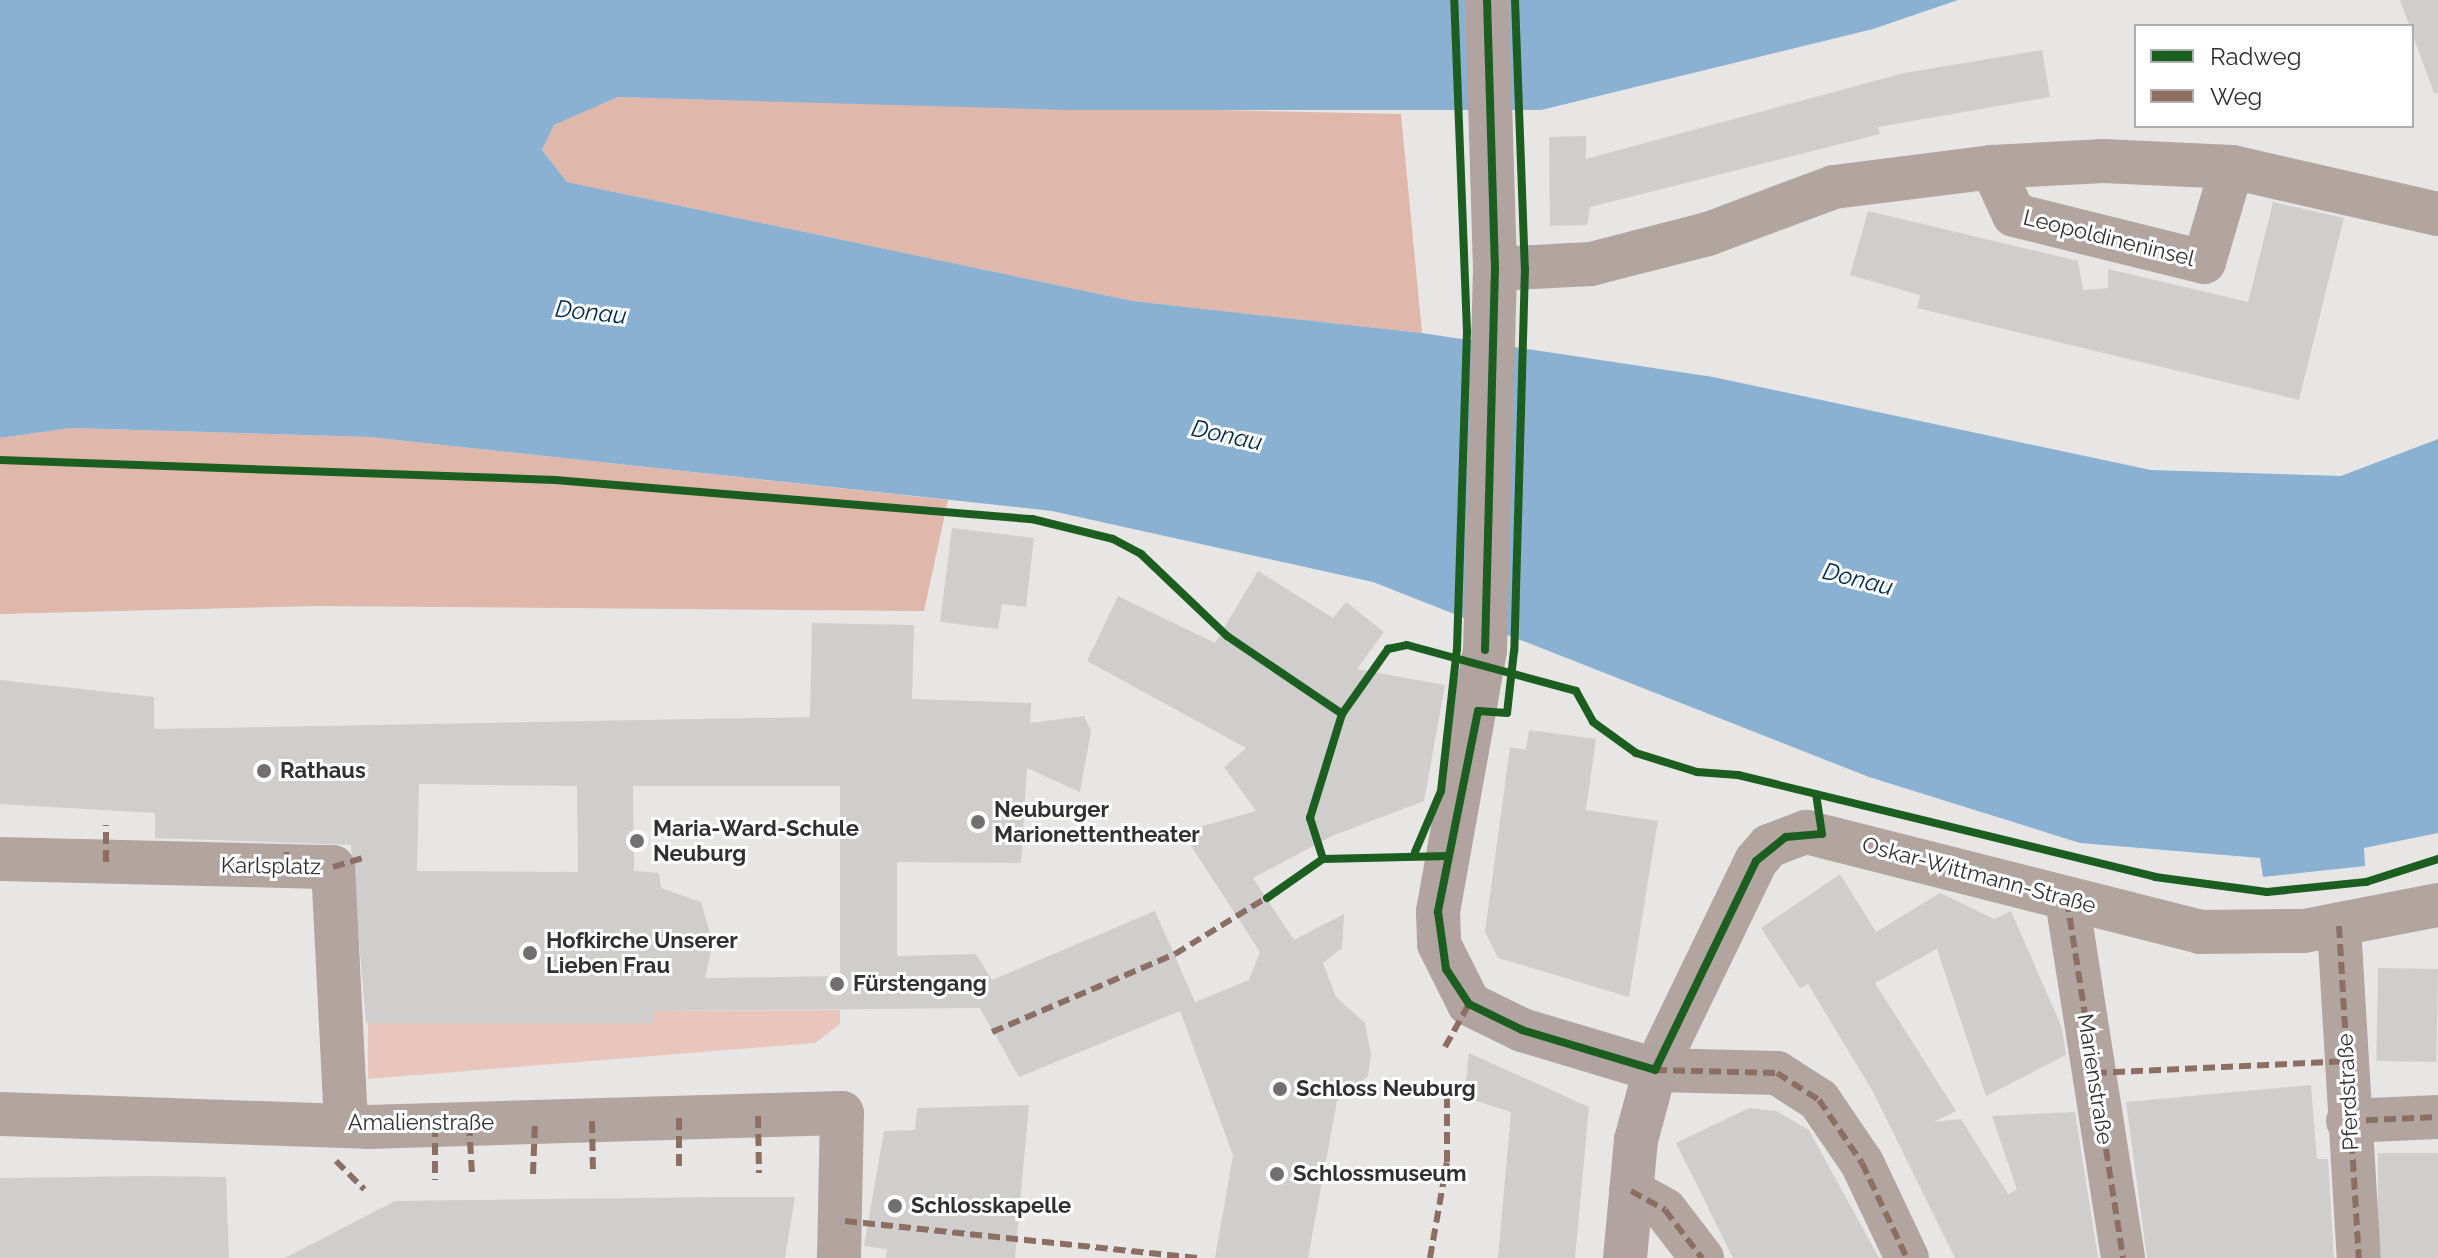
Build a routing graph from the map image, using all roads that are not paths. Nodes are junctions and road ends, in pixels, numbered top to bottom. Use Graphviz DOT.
graph roads {
  1 [pos="1487,0"];
  2 [pos="1992,167"];
  3 [pos="2232,167"];
  4 [pos="2438,214"];
  5 [pos="1495,269"];
  6 [pos="0,859"];
  7 [pos="2067,900"];
  8 [pos="2438,905"];
  9 [pos="2339,926"];
  10 [pos="1655,1070"];
  11 [pos="0,1114"];
  12 [pos="2438,1117"];
  13 [pos="2348,1121"];
  14 [pos="346,1123"];
  15 [pos="1631,1191"];
  16 [pos="839,1258"];
  17 [pos="1625,1258"];
  18 [pos="1702,1258"];
  19 [pos="1907,1258"];
  20 [pos="2123,1258"];
  21 [pos="2359,1258"];
  1 -- 5 [label="main road"];
  2 -- 3 [label="street"];
  2 -- 3 [label="street, Leopoldineninsel"];
  2 -- 5 [label="street"];
  3 -- 4 [label="street"];
  5 -- 10 [label="main road"];
  6 -- 14 [label="street, Karlsplatz"];
  7 -- 9 [label="street, Oskar-Wittmann-Straße"];
  7 -- 10 [label="street, Oskar-Wittmann-Straße"];
  7 -- 20 [label="street, Marienstraße"];
  8 -- 9 [label="street, Oskar-Wittmann-Straße"];
  9 -- 13 [label="street, Pferdstraße"];
  10 -- 15 [label="main road"];
  10 -- 19 [label="street"];
  11 -- 14 [label="street, Amalienstraße"];
  12 -- 13 [label="street"];
  13 -- 21 [label="street, Pferdstraße"];
  14 -- 16 [label="street, Amalienstraße"];
  15 -- 17 [label="main road"];
  15 -- 18 [label="street"];
}
